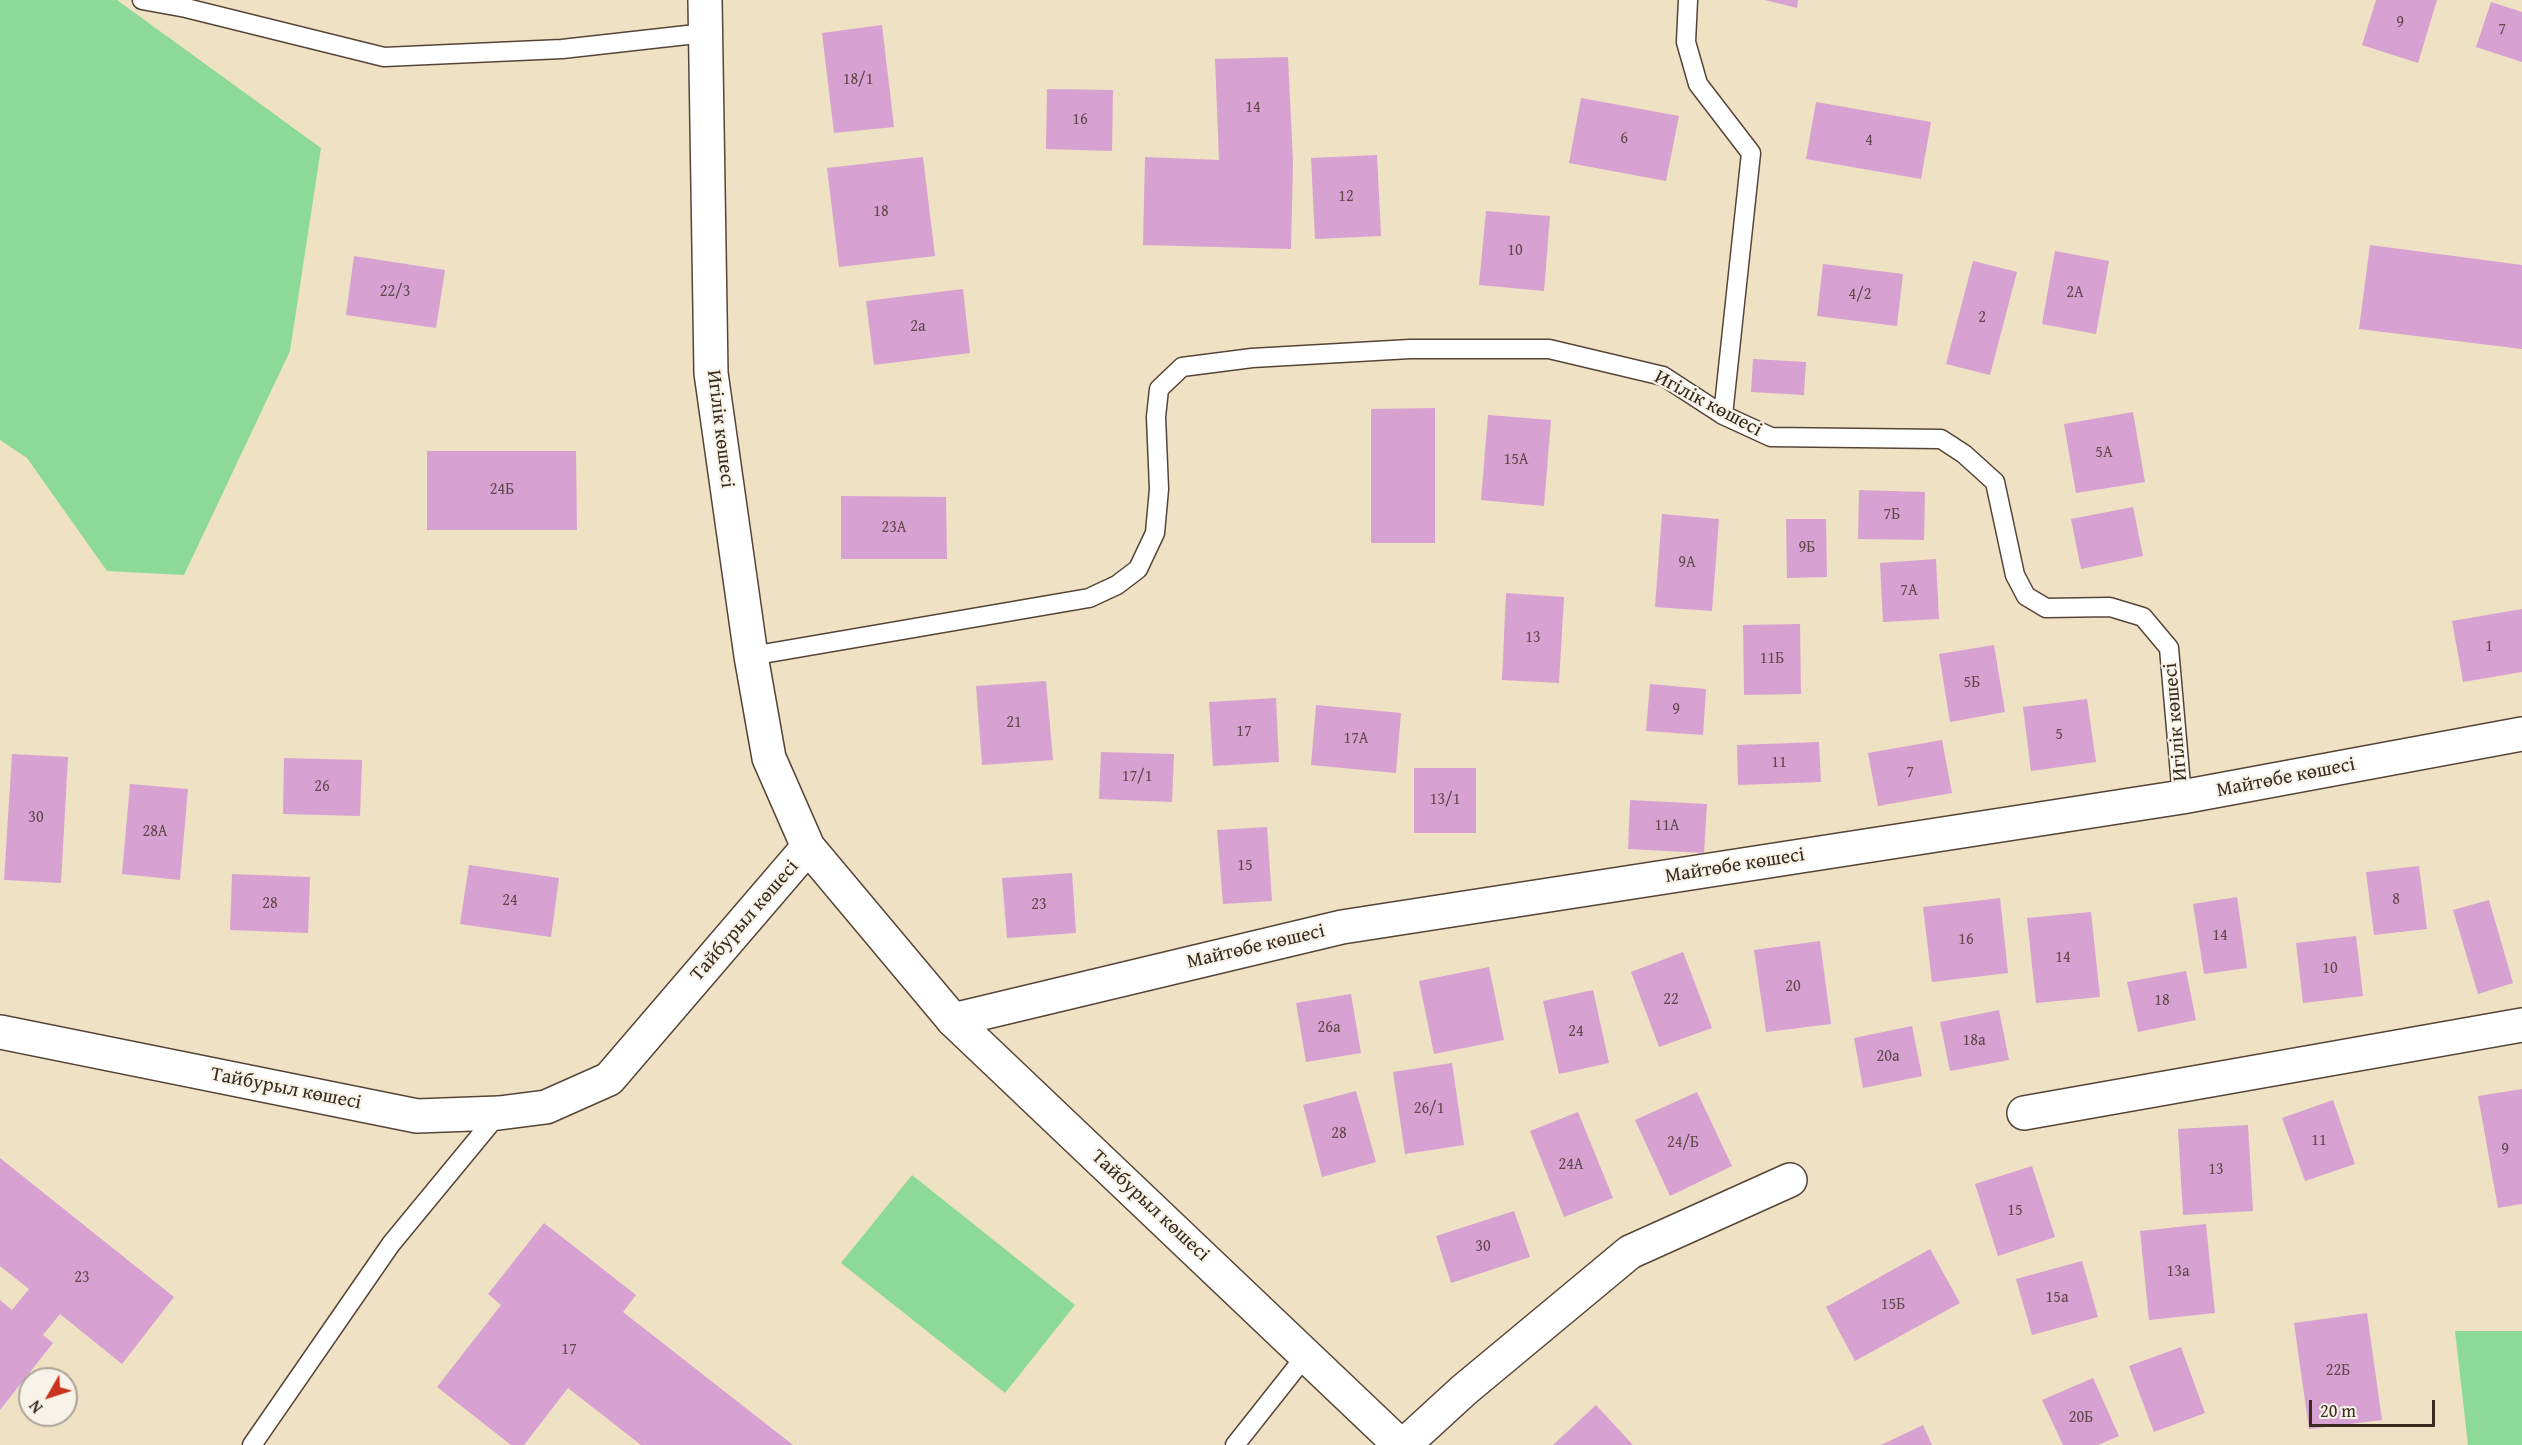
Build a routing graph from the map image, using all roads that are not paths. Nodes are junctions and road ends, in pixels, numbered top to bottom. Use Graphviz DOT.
graph roads {
  1 [pos="142,0"];
  2 [pos="705,0"];
  3 [pos="1688,0"];
  4 [pos="705,33"];
  5 [pos="1723,415"];
  6 [pos="751,656"];
  7 [pos="2522,734"];
  8 [pos="2182,797"];
  9 [pos="808,847"];
  10 [pos="953,1020"];
  11 [pos="2522,1025"];
  12 [pos="0,1032"];
  13 [pos="499,1113"];
  14 [pos="2024,1113"];
  15 [pos="1790,1180"];
  16 [pos="1306,1354"];
  17 [pos="252,1445"];
  18 [pos="1235,1445"];
  19 [pos="1402,1445"];
  1 -- 4 [label="lane"];
  2 -- 4 [label="street, Игілік көшесі"];
  3 -- 5 [label="lane"];
  4 -- 6 [label="street, Игілік көшесі"];
  5 -- 6 [label="lane, Игілік көшесі"];
  5 -- 8 [label="lane, Игілік көшесі"];
  6 -- 9 [label="street, Игілік көшесі"];
  7 -- 8 [label="street, Майтөбе көшесі"];
  8 -- 10 [label="street, Майтөбе көшесі"];
  9 -- 10 [label="street, Тайбурыл көшесі"];
  9 -- 13 [label="street, Тайбурыл көшесі"];
  10 -- 16 [label="street, Тайбурыл көшесі"];
  11 -- 14 [label="street"];
  12 -- 13 [label="street, Тайбурыл көшесі"];
  13 -- 17 [label="lane"];
  15 -- 19 [label="street"];
  16 -- 18 [label="lane"];
  16 -- 19 [label="street, Тайбурыл көшесі"];
}
